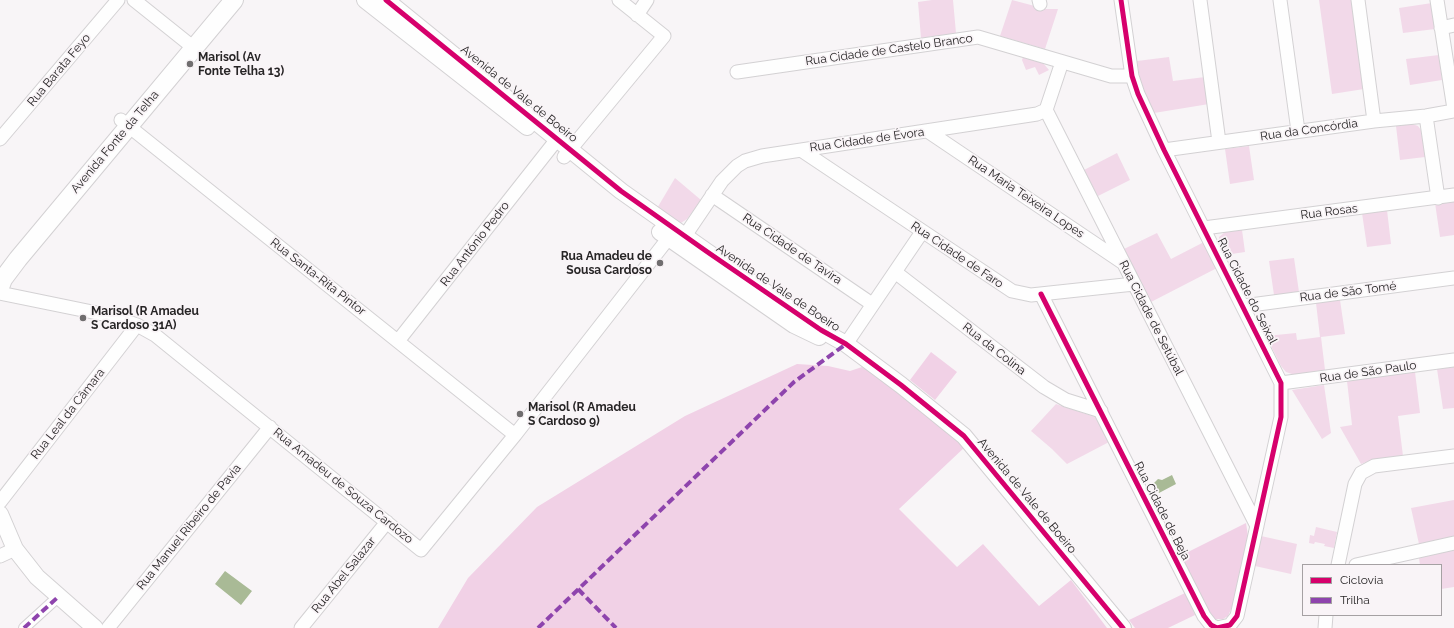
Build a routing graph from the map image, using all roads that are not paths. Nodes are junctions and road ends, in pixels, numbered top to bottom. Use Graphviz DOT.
graph roads {
  1 [pos="118,0"];
  2 [pos="134,0"];
  3 [pos="221,0"];
  4 [pos="234,0"];
  5 [pos="365,0"];
  6 [pos="386,0"];
  7 [pos="619,0"];
  8 [pos="647,0"];
  9 [pos="1121,0"];
  10 [pos="1200,0"];
  11 [pos="1280,0"];
  12 [pos="1358,0"];
  13 [pos="1437,0"];
  14 [pos="637,15"];
  15 [pos="1454,25"];
  16 [pos="1441,28"];
  17 [pos="190,45"];
  18 [pos="1062,62"];
  19 [pos="737,72"];
  20 [pos="1132,76"];
  21 [pos="1046,110"];
  22 [pos="1454,110"];
  23 [pos="1426,116"];
  24 [pos="1374,121"];
  25 [pos="125,123"];
  26 [pos="1298,131"];
  27 [pos="929,132"];
  28 [pos="0,139"];
  29 [pos="554,142"];
  30 [pos="1219,142"];
  31 [pos="802,150"];
  32 [pos="1164,150"];
  33 [pos="567,153"];
  34 [pos="712,195"];
  35 [pos="1454,196"];
  36 [pos="1438,198"];
  37 [pos="1204,228"];
  38 [pos="922,232"];
  39 [pos="677,238"];
  40 [pos="0,263"];
  41 [pos="1123,263"];
  42 [pos="895,272"];
  43 [pos="1454,278"];
  44 [pos="1134,284"];
  45 [pos="0,287"];
  46 [pos="0,293"];
  47 [pos="1042,294"];
  48 [pos="872,304"];
  49 [pos="1243,306"];
  50 [pos="137,325"];
  51 [pos="398,341"];
  52 [pos="846,344"];
  53 [pos="1454,360"];
  54 [pos="1281,383"];
  55 [pos="1101,411"];
  56 [pos="270,427"];
  57 [pos="515,435"];
  58 [pos="1454,456"];
  59 [pos="0,502"];
  60 [pos="0,514"];
  61 [pos="387,522"];
  62 [pos="1257,526"];
  63 [pos="1454,543"];
  64 [pos="15,549"];
  65 [pos="0,556"];
  66 [pos="1338,564"];
  67 [pos="1360,564"];
  68 [pos="58,596"];
  69 [pos="1326,616"];
  70 [pos="24,628"];
  71 [pos="95,628"];
  72 [pos="108,628"];
  73 [pos="301,628"];
  74 [pos="1123,628"];
  75 [pos="1325,628"];
  1 -- 28 [label="street, Rua Barata Feyo"];
  2 -- 17 [label="street"];
  3 -- 17 [label="main road, Avenida Fonte da Telha"];
  4 -- 17 [label="main road, Avenida Fonte da Telha"];
  5 -- 29 [label="street, Avenida de Vale de Boeiro"];
  6 -- 29 [label="street, Avenida de Vale de Boeiro"];
  7 -- 14 [label="street"];
  8 -- 14 [label="street"];
  9 -- 20 [label="street, Rua Cidade do Seixal"];
  10 -- 30 [label="street"];
  11 -- 26 [label="street"];
  12 -- 24 [label="street"];
  13 -- 16 [label="street"];
  14 -- 33 [label="street"];
  15 -- 16 [label="street"];
  16 -- 22 [label="street"];
  17 -- 25 [label="main road, Avenida Fonte da Telha"];
  18 -- 19 [label="street, Rua Cidade de Castelo Branco"];
  18 -- 20 [label="street, Rua Cidade de Castelo Branco"];
  18 -- 21 [label="street"];
  20 -- 32 [label="street, Rua Cidade do Seixal"];
  21 -- 27 [label="street, Rua Cidade de Évora"];
  21 -- 41 [label="street, Rua Cidade de Setúbal"];
  22 -- 23 [label="street, Rua da Concórdia"];
  23 -- 24 [label="street, Rua da Concórdia"];
  23 -- 36 [label="street"];
  24 -- 26 [label="street, Rua da Concórdia"];
  25 -- 40 [label="main road, Avenida Fonte da Telha"];
  25 -- 45 [label="main road, Avenida Fonte da Telha"];
  25 -- 51 [label="street, Rua Santa-Rita Pintor"];
  26 -- 30 [label="street, Rua da Concórdia"];
  27 -- 31 [label="street, Rua Cidade de Évora"];
  27 -- 41 [label="street, Rua Maria Teixeira Lopes"];
  29 -- 33 [label="street, Avenida de Vale de Boeiro"];
  29 -- 51 [label="street, Rua António Pedro"];
  30 -- 32 [label="street, Rua da Concórdia"];
  31 -- 34 [label="street, Rua Cidade de Évora"];
  31 -- 38 [label="street, Rua Cidade de Faro"];
  32 -- 37 [label="street, Rua Cidade do Seixal"];
  33 -- 39 [label="street, Avenida de Vale de Boeiro"];
  34 -- 39 [label="street, Rua Cidade de Évora"];
  34 -- 48 [label="street, Rua Cidade de Tavira"];
  35 -- 36 [label="street, Rua Rosas"];
  36 -- 37 [label="street, Rua Rosas"];
  37 -- 49 [label="street, Rua Cidade do Seixal"];
  38 -- 42 [label="street"];
  38 -- 47 [label="street, Rua Cidade de Faro"];
  39 -- 52 [label="street, Avenida de Vale de Boeiro"];
  39 -- 57 [label="street, Rua Amadeu de Souza Cardozo"];
  41 -- 44 [label="street, Rua Cidade de Setúbal"];
  42 -- 48 [label="street"];
  42 -- 55 [label="street, Rua da Colina"];
  43 -- 49 [label="street, Rua de São Tomé"];
  44 -- 47 [label="street, Rua Cidade de Faro"];
  44 -- 62 [label="street, Rua Cidade de Setúbal"];
  45 -- 46 [label="main road"];
  46 -- 50 [label="street, Rua Amadeu de Souza Cardozo"];
  47 -- 55 [label="street, Rua Cidade de Beja"];
  48 -- 52 [label="street"];
  49 -- 54 [label="street, Rua Cidade do Seixal"];
  50 -- 56 [label="street, Rua Amadeu de Souza Cardozo"];
  50 -- 59 [label="street, Rua Leal da Câmara"];
  51 -- 57 [label="street, Rua Santa-Rita Pintor"];
  52 -- 74 [label="street, Avenida de Vale de Boeiro"];
  53 -- 54 [label="street, Rua de São Paulo"];
  54 -- 62 [label="street, Rua Cidade do Seixal"];
  55 -- 62 [label="street, Rua Cidade de Beja"];
  56 -- 61 [label="street, Rua Amadeu de Souza Cardozo"];
  56 -- 72 [label="street, Rua Manuel Ribeiro de Pavia"];
  57 -- 61 [label="street, Rua Amadeu de Souza Cardozo"];
  58 -- 66 [label="street"];
  60 -- 64 [label="street"];
  61 -- 73 [label="street, Rua Abel Salazar"];
  63 -- 67 [label="street"];
  64 -- 65 [label="street"];
  64 -- 68 [label="street"];
  68 -- 70 [label="street"];
  68 -- 71 [label="street"];
  69 -- 75 [label="street"];
}
